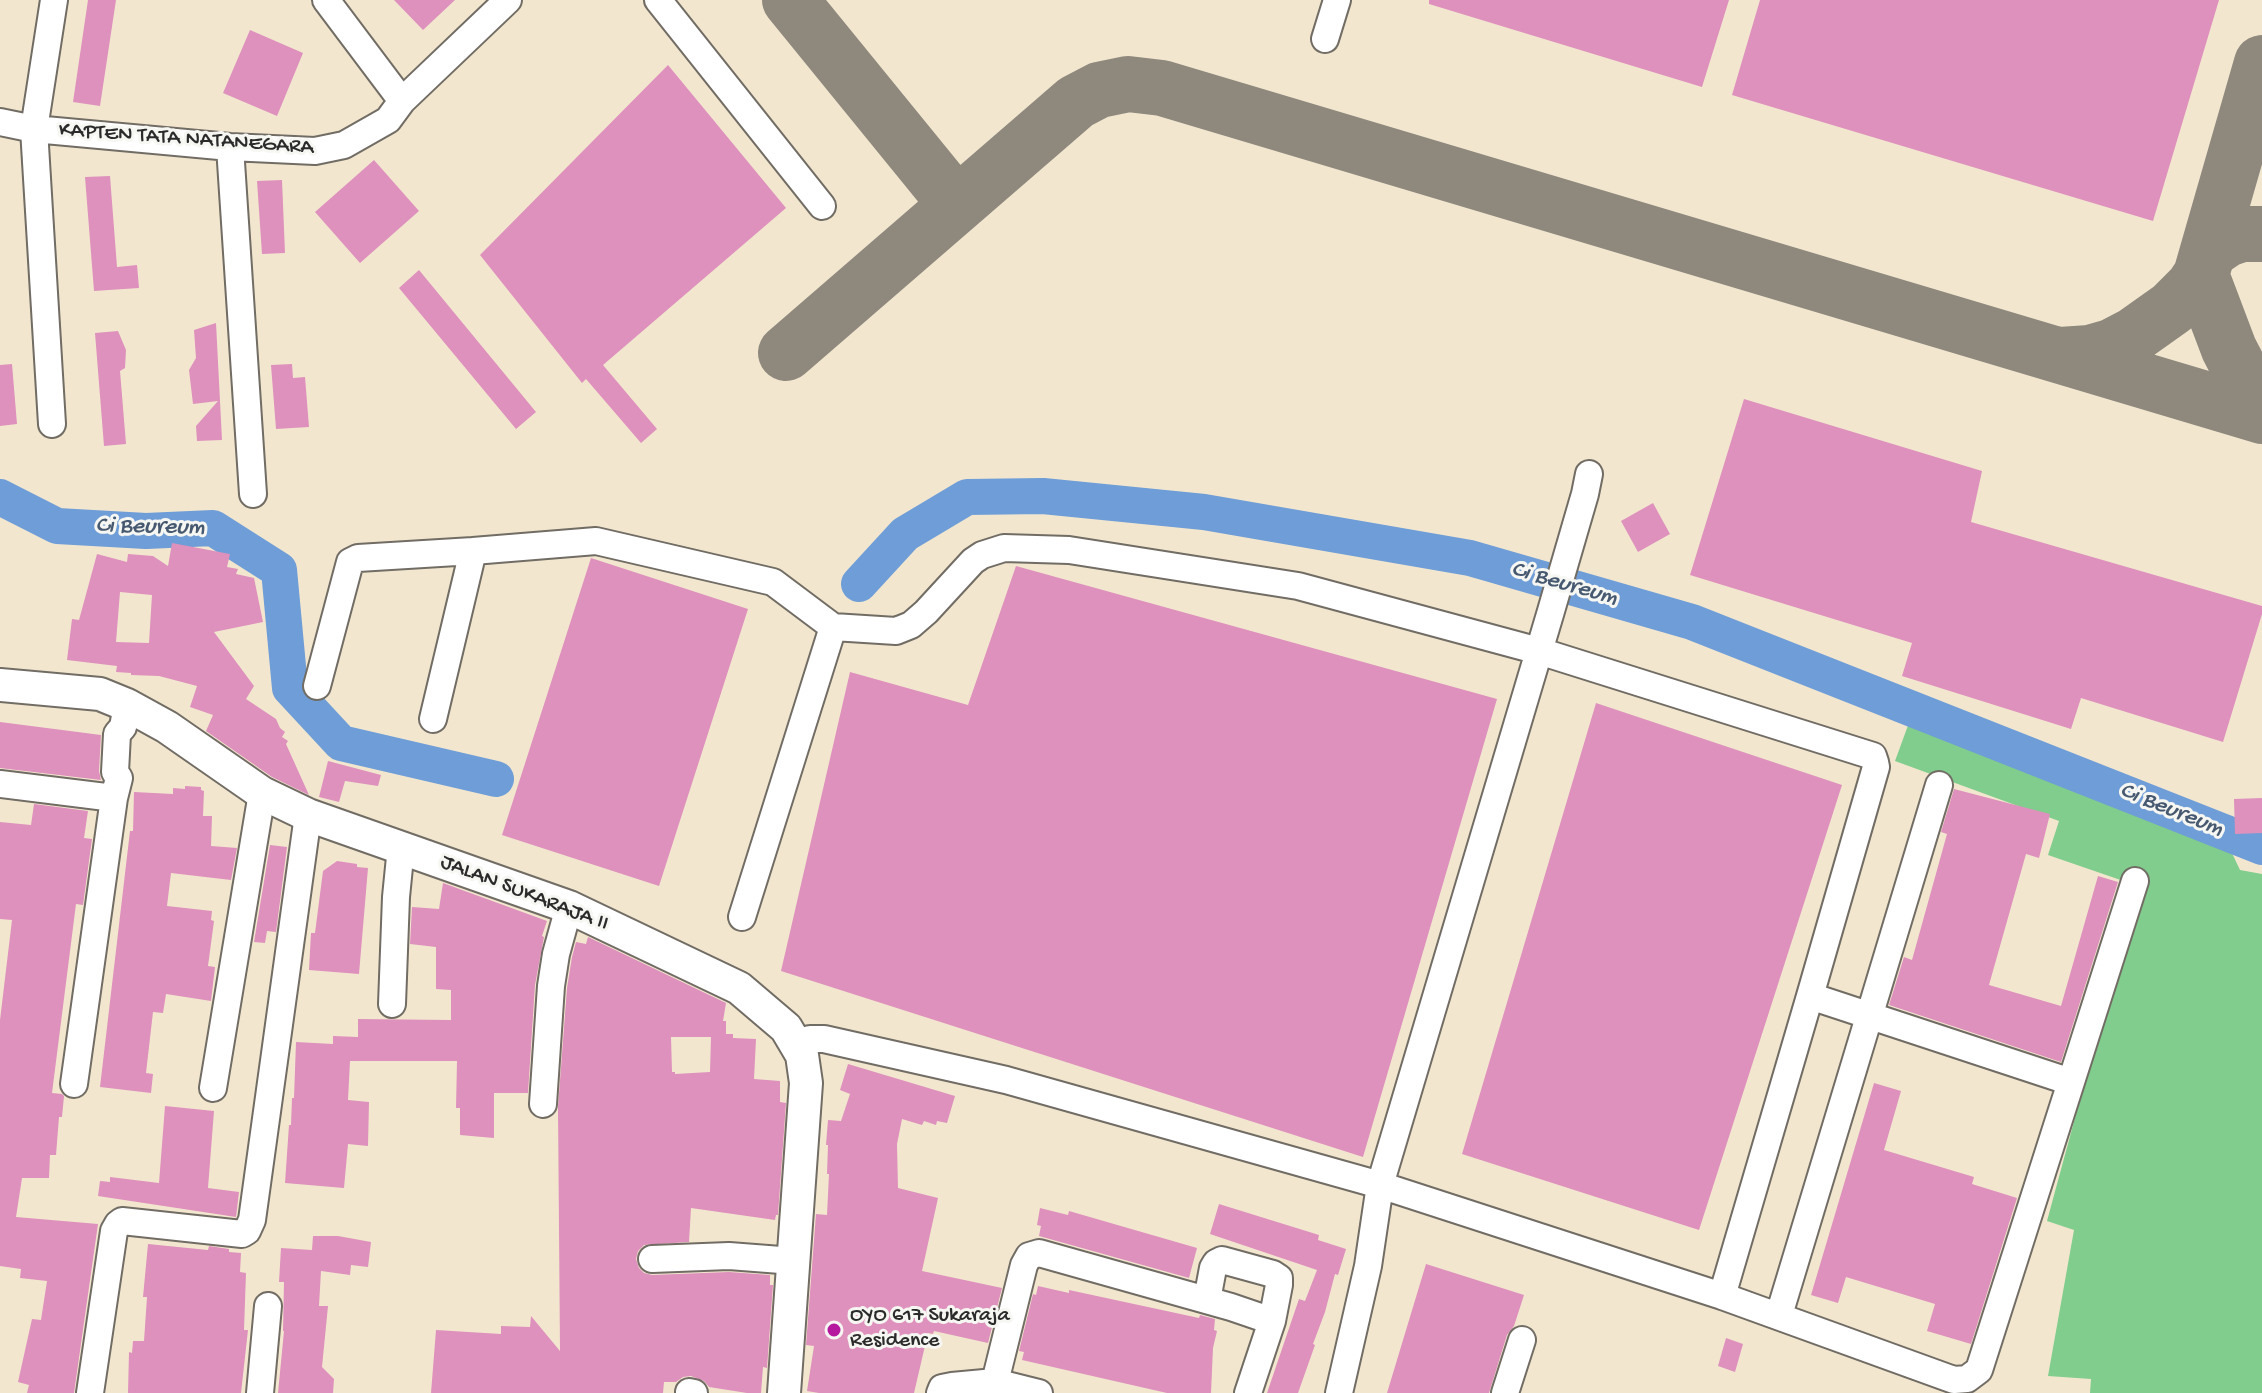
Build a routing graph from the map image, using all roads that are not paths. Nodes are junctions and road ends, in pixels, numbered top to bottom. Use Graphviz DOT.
graph roads {
  1 [pos="54,0"];
  2 [pos="326,0"];
  3 [pos="508,0"];
  4 [pos="658,0"];
  5 [pos="1337,0"];
  6 [pos="1325,39"];
  7 [pos="402,101"];
  8 [pos="0,122"];
  9 [pos="34,129"];
  10 [pos="230,147"];
  11 [pos="822,206"];
  12 [pos="52,424"];
  13 [pos="1587,484"];
  14 [pos="253,494"];
  15 [pos="473,551"];
  16 [pos="833,627"];
  17 [pos="1539,651"];
  18 [pos="0,685"];
  19 [pos="317,686"];
  20 [pos="125,716"];
  21 [pos="433,719"];
  22 [pos="0,784"];
  23 [pos="1939,785"];
  24 [pos="116,788"];
  25 [pos="262,793"];
  26 [pos="308,815"];
  27 [pos="401,847"];
  28 [pos="2135,881"];
  29 [pos="569,907"];
  30 [pos="742,917"];
  31 [pos="1810,996"];
  32 [pos="392,1004"];
  33 [pos="1870,1016"];
  34 [pos="796,1043"];
  35 [pos="2071,1082"];
  36 [pos="74,1084"];
  37 [pos="213,1088"];
  38 [pos="543,1104"];
  39 [pos="1380,1185"];
  40 [pos="652,1259"];
  41 [pos="794,1261"];
  42 [pos="1722,1296"];
  43 [pos="1207,1300"];
  44 [pos="268,1306"];
  45 [pos="1779,1315"];
  46 [pos="1272,1321"];
  47 [pos="1522,1340"];
  48 [pos="995,1382"];
  49 [pos="90,1393"];
  50 [pos="260,1393"];
  51 [pos="784,1393"];
  52 [pos="940,1393"];
  53 [pos="1039,1393"];
  54 [pos="1248,1393"];
  55 [pos="1339,1393"];
  56 [pos="1505,1393"];
  1 -- 9 [label="street"];
  2 -- 7 [label="street"];
  3 -- 7 [label="street, KAPTEN TATA NATANEGARA"];
  4 -- 11 [label="street"];
  5 -- 6 [label="street"];
  7 -- 10 [label="street, KAPTEN TATA NATANEGARA"];
  8 -- 9 [label="street, KAPTEN TATA NATANEGARA"];
  9 -- 10 [label="street, KAPTEN TATA NATANEGARA"];
  9 -- 12 [label="street"];
  10 -- 14 [label="street"];
  13 -- 17 [label="street"];
  15 -- 16 [label="street"];
  15 -- 19 [label="street"];
  15 -- 21 [label="street"];
  16 -- 17 [label="street"];
  16 -- 30 [label="street"];
  17 -- 31 [label="street"];
  17 -- 39 [label="street"];
  18 -- 20 [label="main road, JALAN SUKARAJA II"];
  20 -- 24 [label="street"];
  20 -- 25 [label="main road, JALAN SUKARAJA II"];
  22 -- 24 [label="street"];
  23 -- 33 [label="street"];
  24 -- 36 [label="street"];
  25 -- 26 [label="main road, JALAN SUKARAJA II"];
  25 -- 37 [label="street"];
  26 -- 27 [label="main road, JALAN SUKARAJA II"];
  26 -- 49 [label="street"];
  27 -- 29 [label="main road, JALAN SUKARAJA II"];
  27 -- 32 [label="street"];
  28 -- 35 [label="street"];
  29 -- 34 [label="main road, JALAN SUKARAJA II"];
  29 -- 38 [label="street"];
  31 -- 33 [label="street"];
  31 -- 42 [label="street"];
  33 -- 35 [label="street"];
  33 -- 45 [label="street"];
  34 -- 39 [label="street"];
  34 -- 41 [label="main road, JALAN SUKARAJA II"];
  35 -- 45 [label="street"];
  39 -- 42 [label="street"];
  39 -- 55 [label="street"];
  40 -- 41 [label="street"];
  41 -- 51 [label="main road, JALAN SUKARAJA II"];
  42 -- 45 [label="street"];
  43 -- 46 [label="street"];
  43 -- 46 [label="street"];
  43 -- 48 [label="street"];
  44 -- 50 [label="street"];
  46 -- 54 [label="street"];
  47 -- 56 [label="street"];
  48 -- 52 [label="street"];
  48 -- 53 [label="street"];
}
